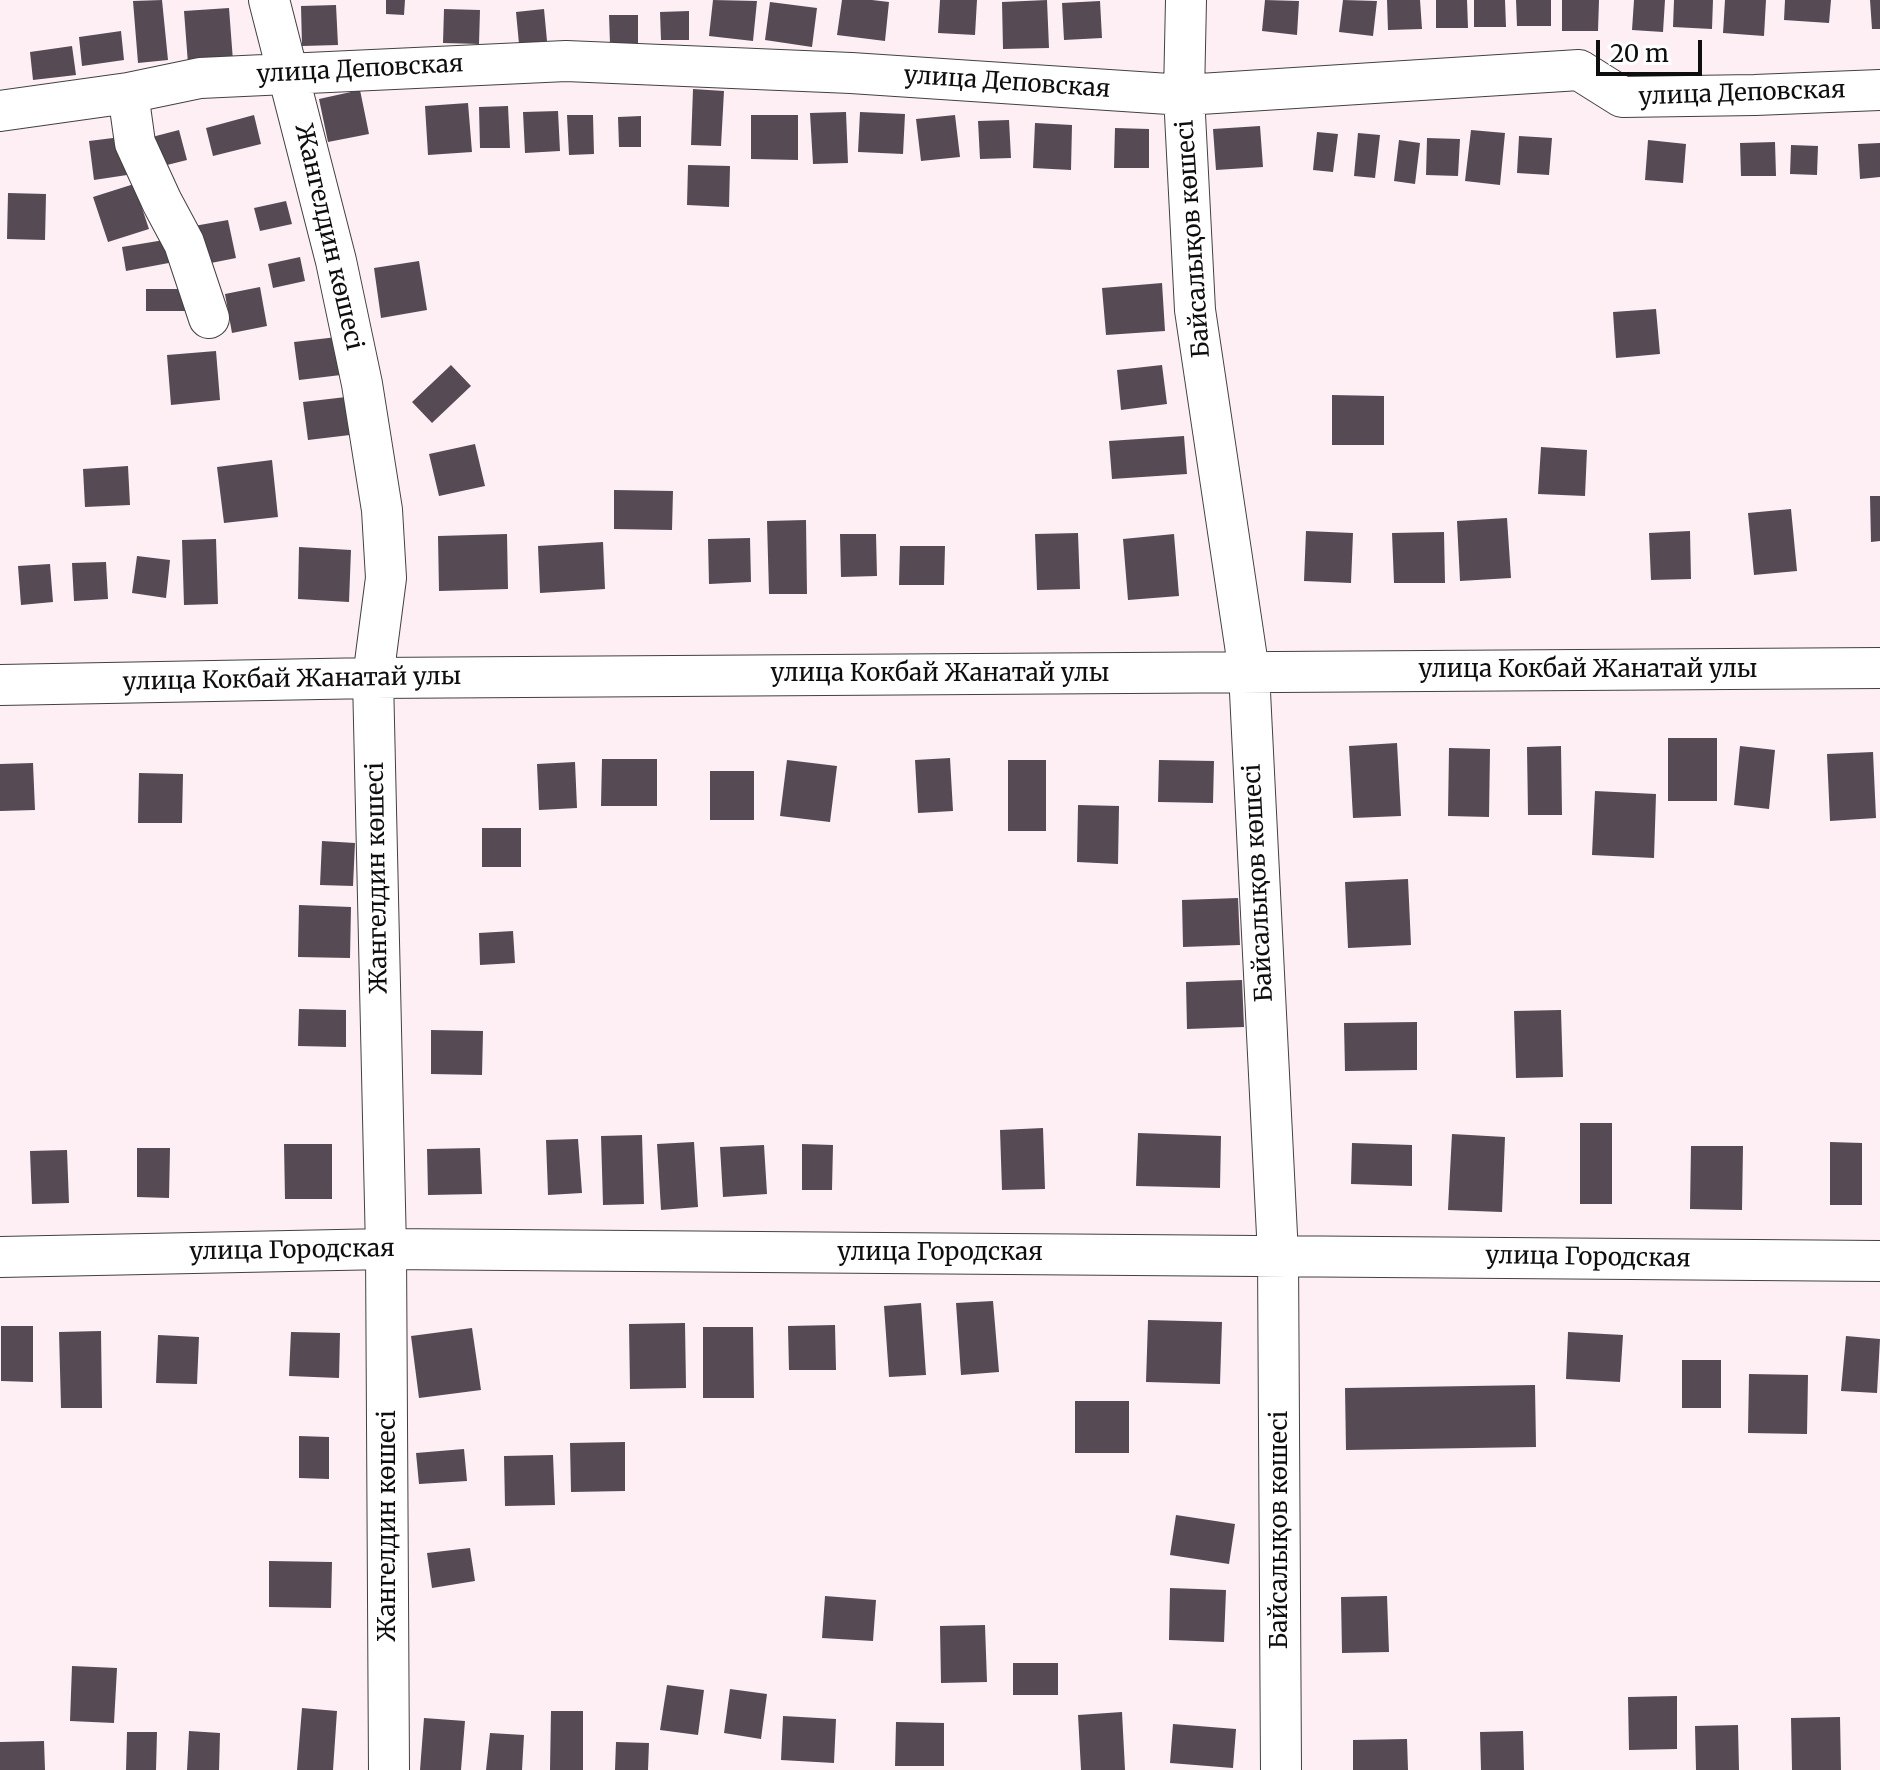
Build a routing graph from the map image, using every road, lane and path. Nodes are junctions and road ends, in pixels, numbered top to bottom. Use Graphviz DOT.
graph roads {
  1 [pos="269,0"];
  2 [pos="1186,0"];
  3 [pos="289,73"];
  4 [pos="1880,90"];
  5 [pos="128,93"];
  6 [pos="1184,95"];
  7 [pos="0,111"];
  8 [pos="209,318"];
  9 [pos="1880,668"];
  10 [pos="1249,672"];
  11 [pos="373,678"];
  12 [pos="0,685"];
  13 [pos="386,1249"];
  14 [pos="1278,1255"];
  15 [pos="0,1257"];
  16 [pos="1880,1261"];
  17 [pos="389,1770"];
  18 [pos="1281,1770"];
  1 -- 3 [label="street, Жангелдин көшесі"];
  2 -- 6 [label="street, Байсалықов көшесі"];
  3 -- 5 [label="street, улица Деповская"];
  3 -- 6 [label="street, улица Деповская"];
  3 -- 11 [label="street, Жангелдин көшесі"];
  4 -- 6 [label="street, улица Деповская"];
  5 -- 7 [label="street, улица Деповская"];
  5 -- 8 [label="street"];
  6 -- 10 [label="street, Байсалықов көшесі"];
  9 -- 10 [label="street, улица Кокбай Жанатай улы"];
  10 -- 11 [label="street, улица Кокбай Жанатай улы"];
  10 -- 14 [label="street, Байсалықов көшесі"];
  11 -- 12 [label="street, улица Кокбай Жанатай улы"];
  11 -- 13 [label="street, Жангелдин көшесі"];
  13 -- 14 [label="street, улица Городская"];
  13 -- 15 [label="street, улица Городская"];
  13 -- 17 [label="street, Жангелдин көшесі"];
  14 -- 16 [label="street, улица Городская"];
  14 -- 18 [label="street, Байсалықов көшесі"];
}
